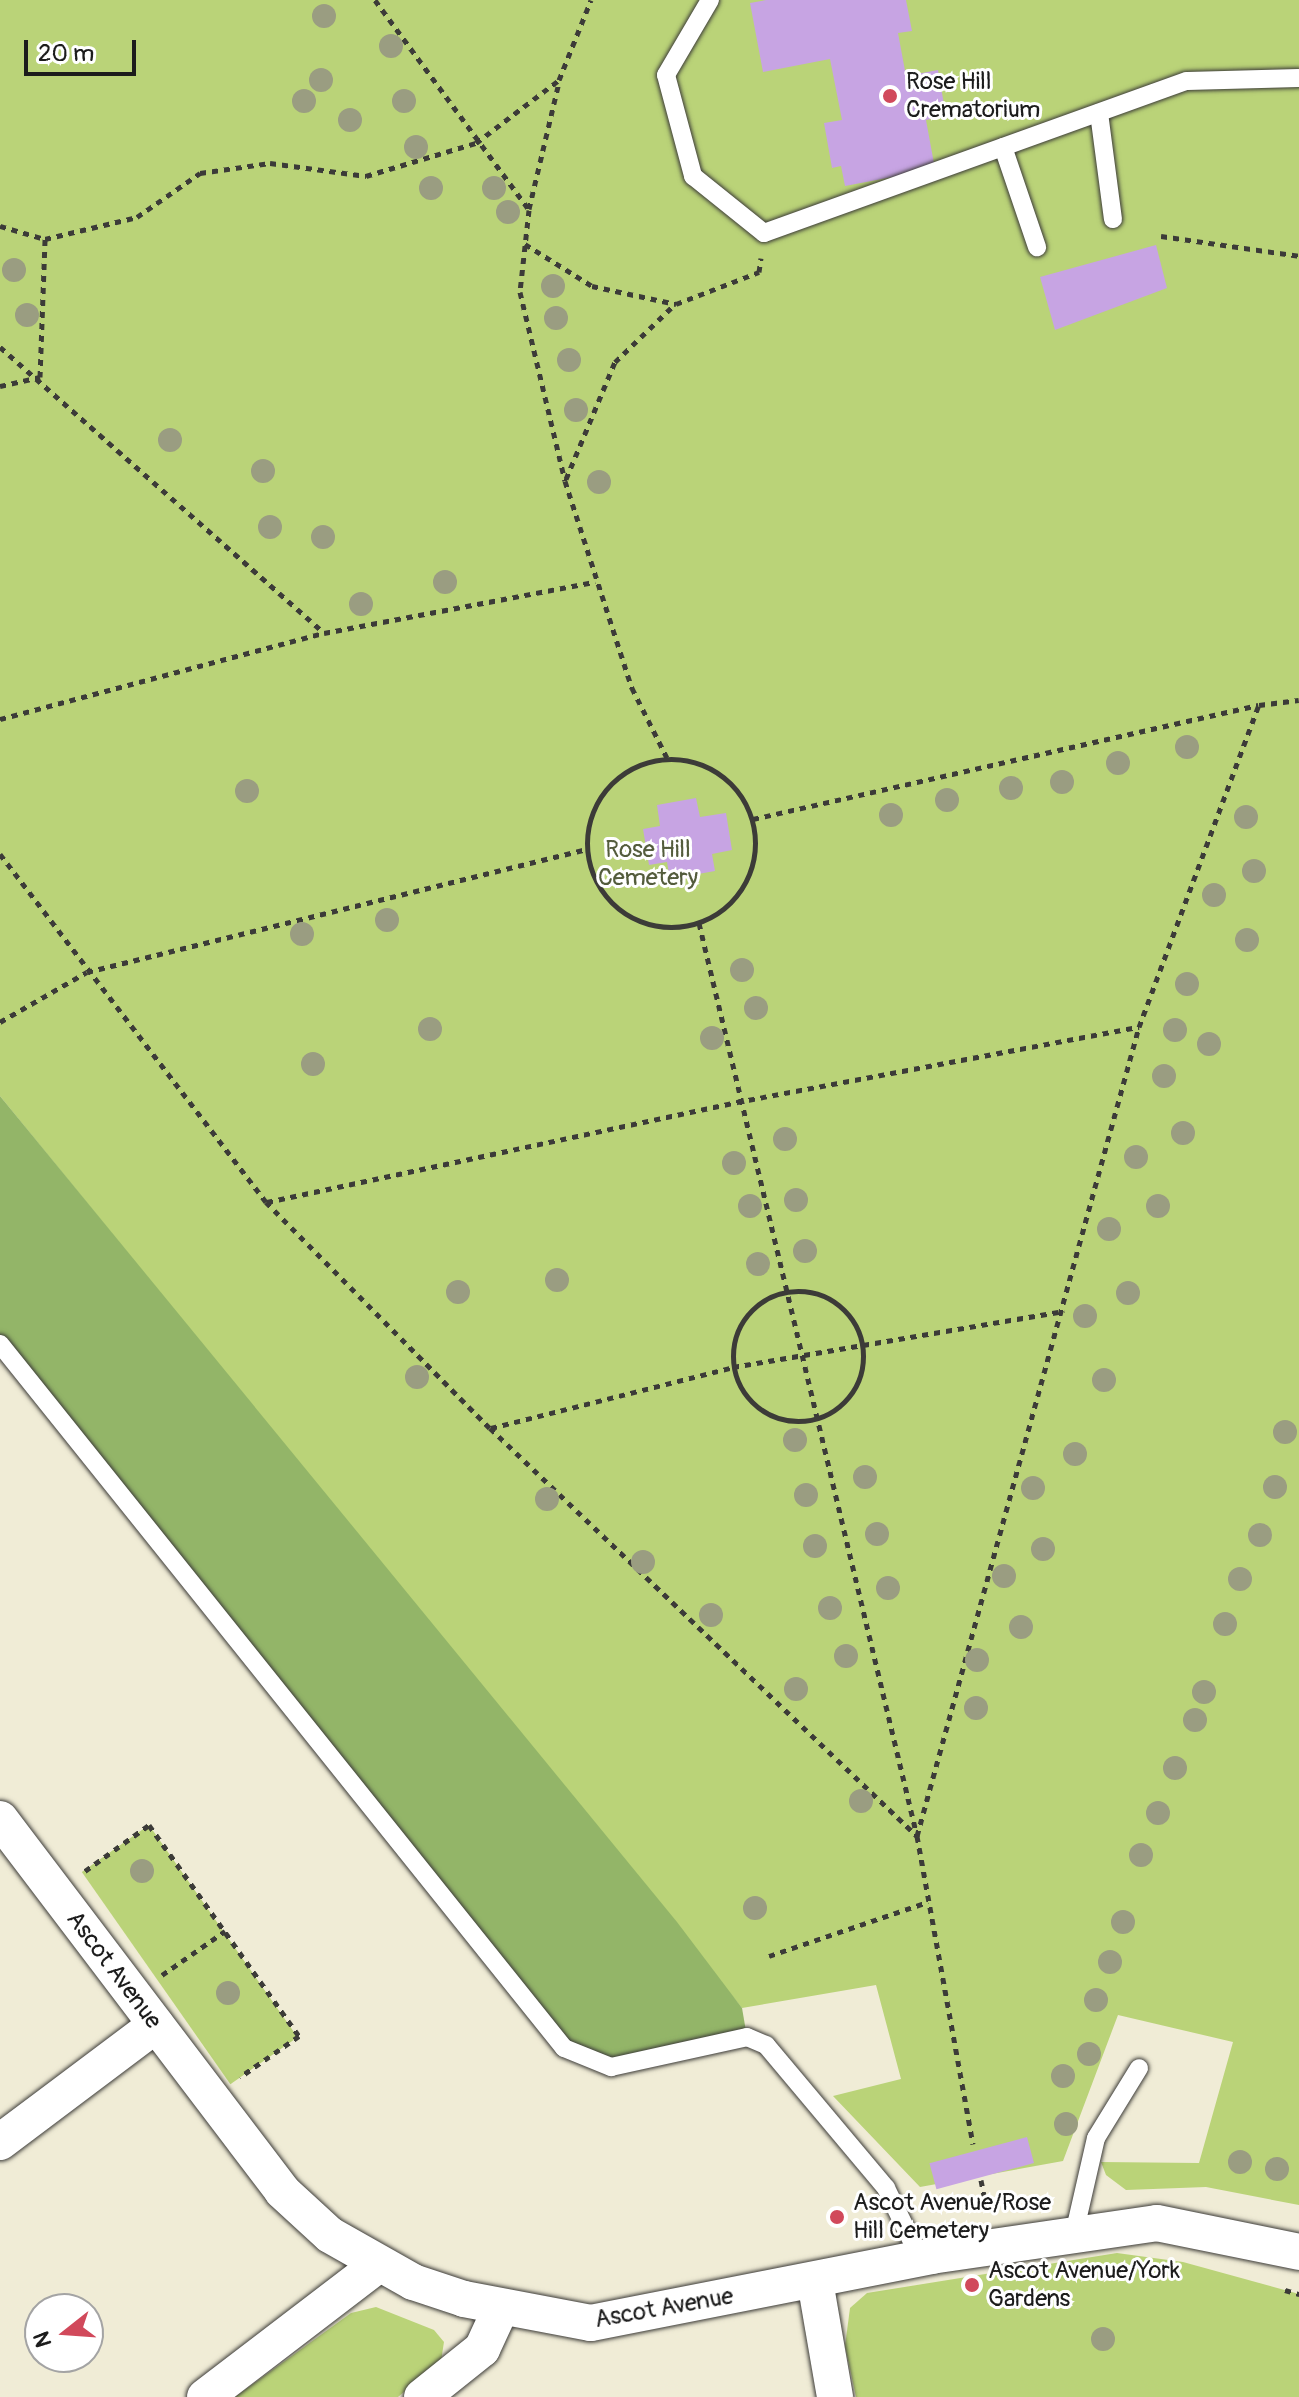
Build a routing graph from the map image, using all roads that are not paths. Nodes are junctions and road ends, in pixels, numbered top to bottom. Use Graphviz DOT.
graph roads {
  1 [pos="710,0"];
  2 [pos="1299,66"];
  3 [pos="1299,78"];
  4 [pos="1187,81"];
  5 [pos="1099,113"];
  6 [pos="1003,147"];
  7 [pos="1113,219"];
  8 [pos="1037,247"];
  9 [pos="0,1344"];
  10 [pos="0,1819"];
  11 [pos="156,2025"];
  12 [pos="1139,2068"];
  13 [pos="0,2142"];
  14 [pos="1074,2234"];
  15 [pos="1299,2252"];
  16 [pos="920,2258"];
  17 [pos="379,2264"];
  18 [pos="815,2281"];
  19 [pos="500,2310"];
  20 [pos="205,2397"];
  21 [pos="422,2397"];
  22 [pos="835,2397"];
  1 -- 6 [label="lane"];
  2 -- 4 [label="lane"];
  3 -- 4 [label="lane"];
  4 -- 5 [label="lane"];
  5 -- 6 [label="lane"];
  5 -- 7 [label="lane"];
  6 -- 8 [label="lane"];
  9 -- 16 [label="lane"];
  10 -- 11 [label="street, Ascot Avenue"];
  11 -- 13 [label="street"];
  11 -- 17 [label="street, Ascot Avenue"];
  12 -- 14 [label="lane"];
  14 -- 15 [label="street, Ascot Avenue"];
  14 -- 16 [label="street, Ascot Avenue"];
  16 -- 18 [label="street, Ascot Avenue"];
  17 -- 19 [label="street, Ascot Avenue"];
  17 -- 20 [label="street"];
  18 -- 19 [label="street, Ascot Avenue"];
  18 -- 22 [label="street"];
  19 -- 21 [label="street"];
}
